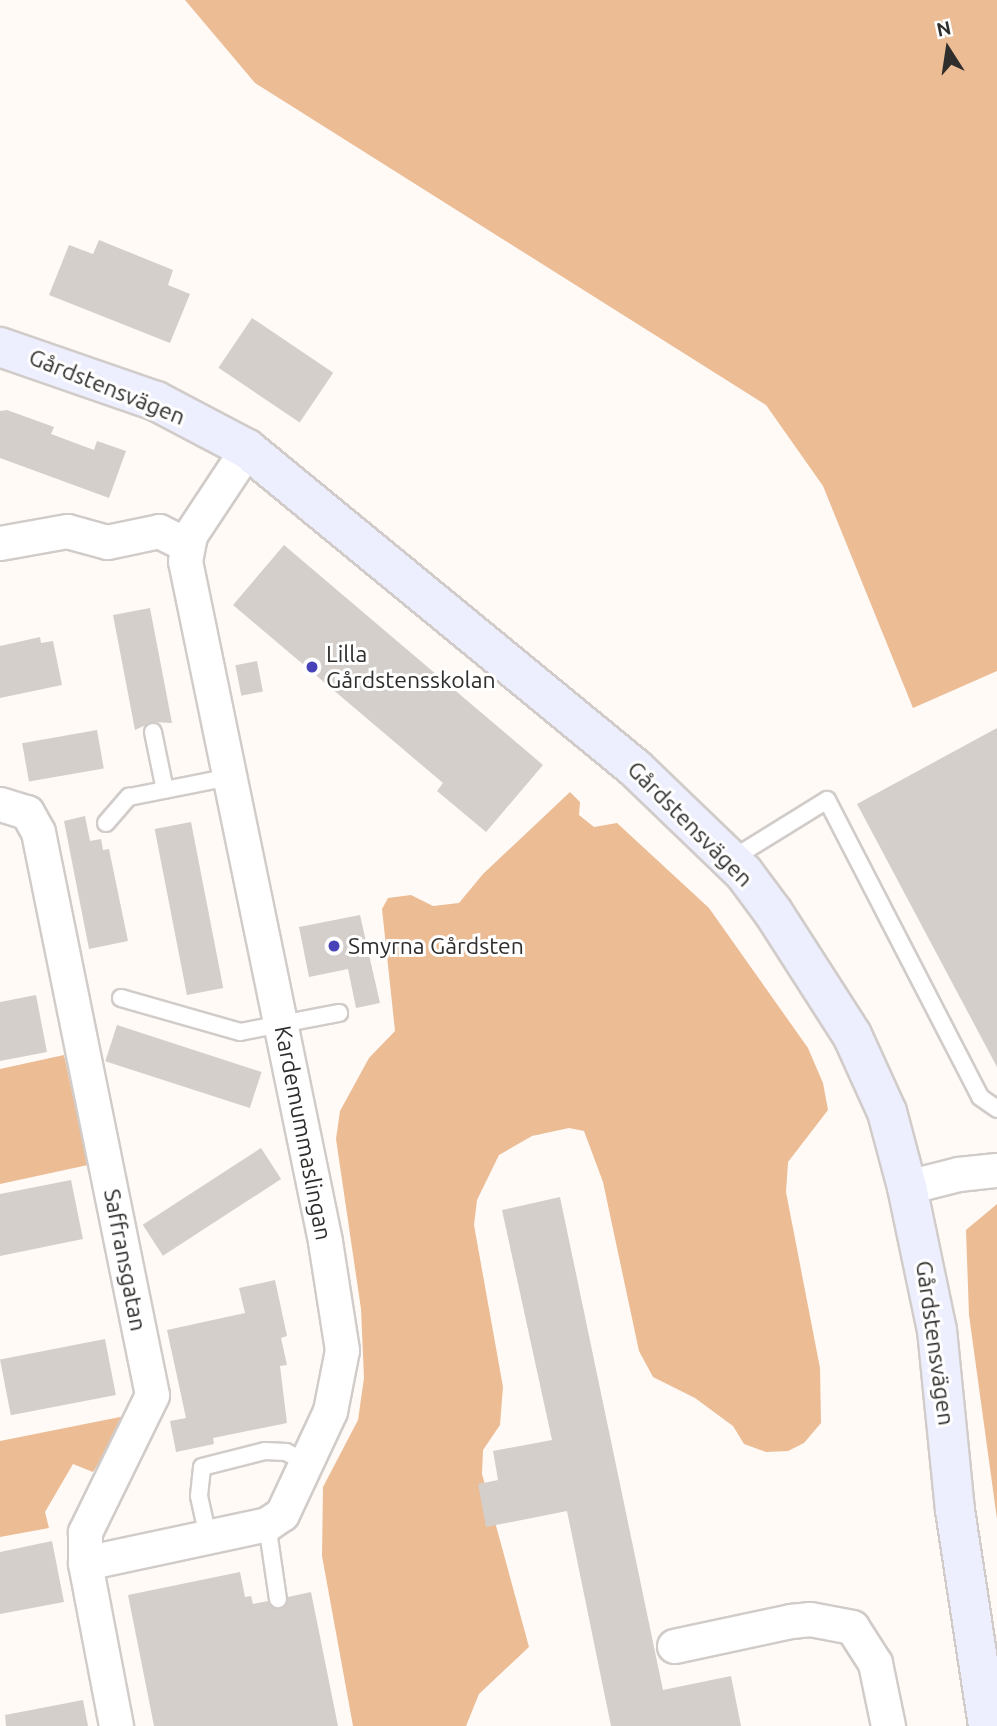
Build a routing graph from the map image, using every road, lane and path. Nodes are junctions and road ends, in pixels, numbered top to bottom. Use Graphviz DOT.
graph roads {
  1 [pos="0,347"];
  2 [pos="247,449"];
  3 [pos="0,543"];
  4 [pos="186,545"];
  5 [pos="153,733"];
  6 [pos="230,777"];
  7 [pos="165,790"];
  8 [pos="0,804"];
  9 [pos="106,823"];
  10 [pos="730,859"];
  11 [pos="121,998"];
  12 [pos="339,1013"];
  13 [pos="281,1025"];
  14 [pos="997,1109"];
  15 [pos="997,1170"];
  16 [pos="907,1187"];
  17 [pos="308,1463"];
  18 [pos="267,1524"];
  19 [pos="208,1537"];
  20 [pos="85,1563"];
  21 [pos="278,1599"];
  22 [pos="674,1646"];
  23 [pos="116,1726"];
  24 [pos="888,1726"];
  25 [pos="988,1726"];
  1 -- 2 [label="street, Gårdstensvägen"];
  2 -- 4 [label="street"];
  2 -- 10 [label="street, Gårdstensvägen"];
  3 -- 4 [label="street"];
  4 -- 6 [label="street, Kardemummaslingan"];
  5 -- 7 [label="lane"];
  6 -- 7 [label="lane"];
  6 -- 13 [label="street, Kardemummaslingan"];
  7 -- 9 [label="lane"];
  8 -- 20 [label="street, Saffransgatan"];
  10 -- 14 [label="lane"];
  10 -- 16 [label="street, Gårdstensvägen"];
  11 -- 13 [label="lane"];
  12 -- 13 [label="lane"];
  13 -- 17 [label="street, Kardemummaslingan"];
  15 -- 16 [label="street"];
  16 -- 25 [label="street, Gårdstensvägen"];
  17 -- 18 [label="street, Kardemummaslingan"];
  17 -- 19 [label="lane"];
  18 -- 19 [label="street"];
  18 -- 21 [label="lane"];
  19 -- 20 [label="street"];
  20 -- 23 [label="street, Saffransgatan"];
  22 -- 24 [label="street"];
}
